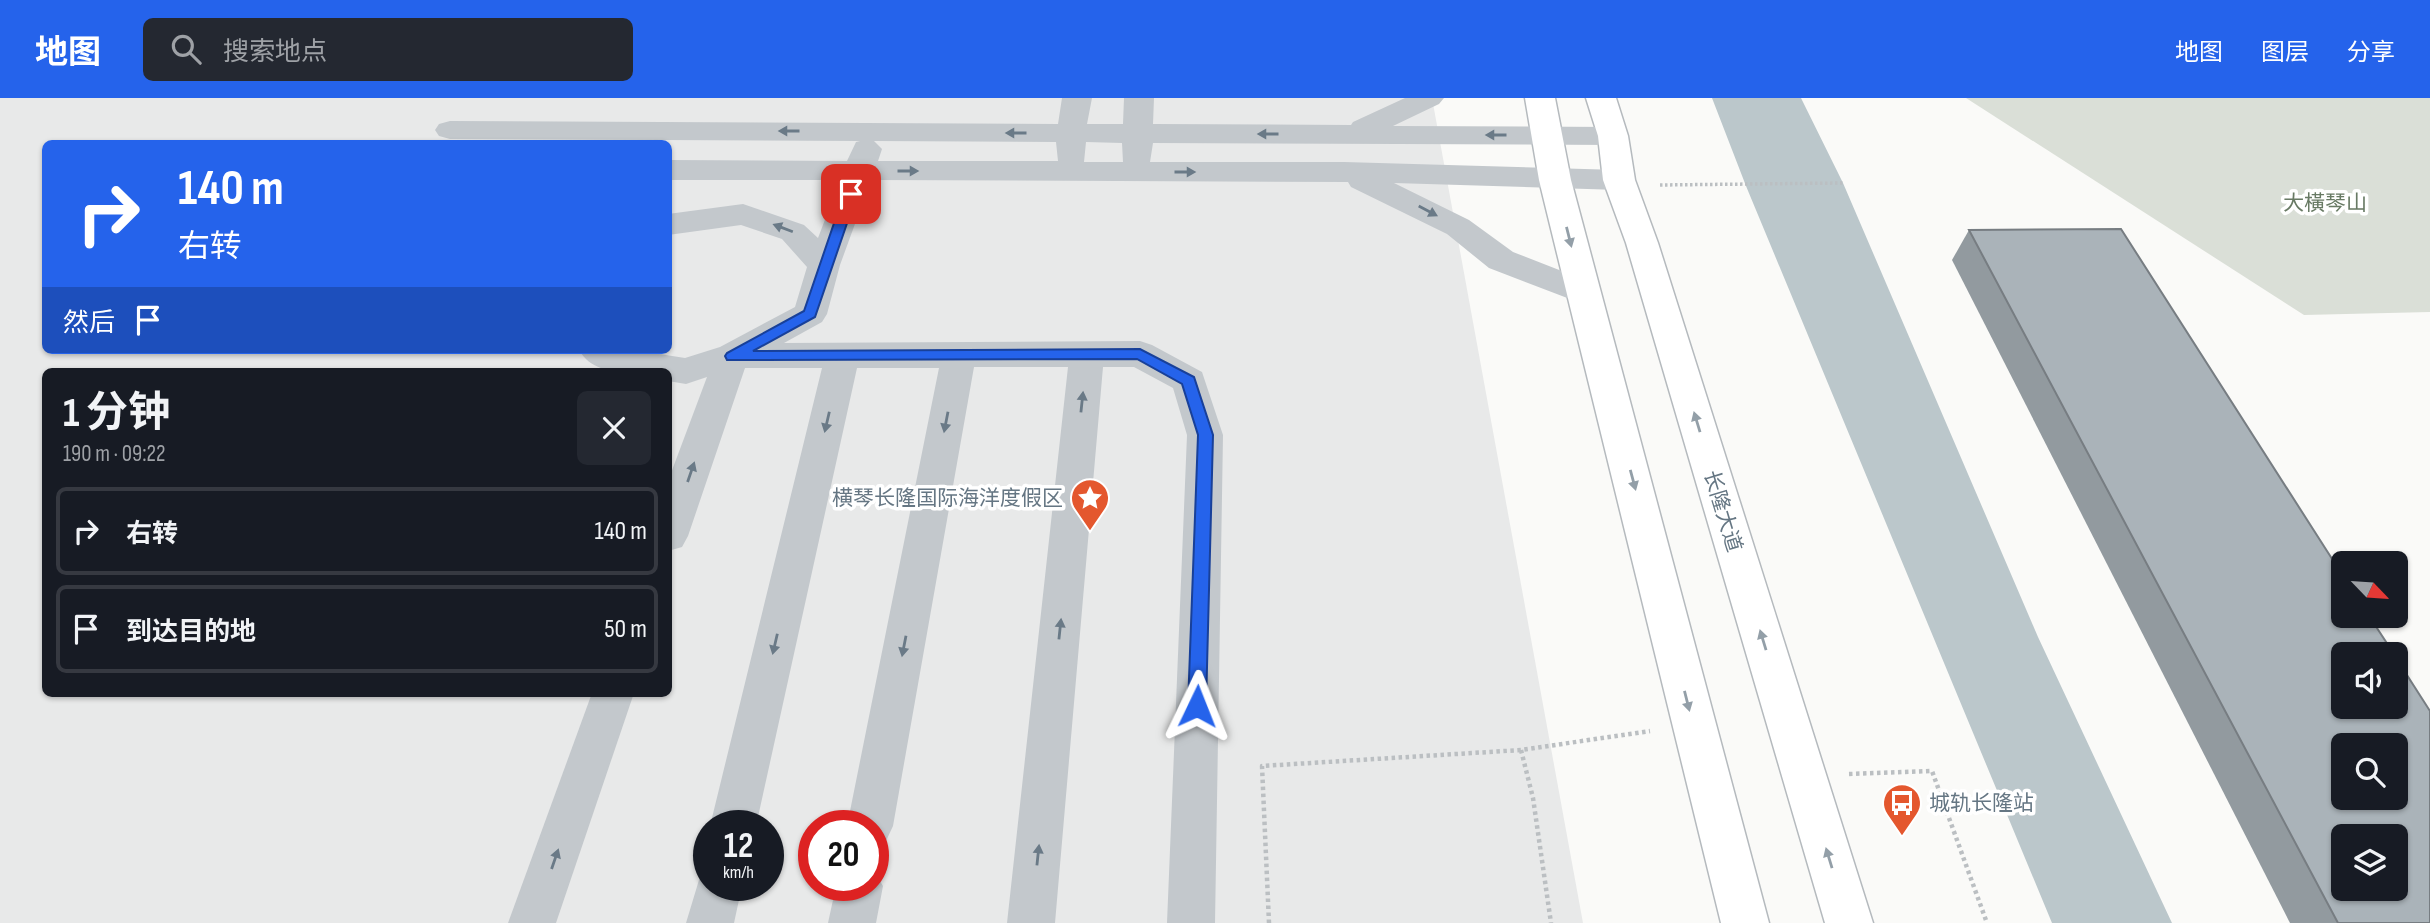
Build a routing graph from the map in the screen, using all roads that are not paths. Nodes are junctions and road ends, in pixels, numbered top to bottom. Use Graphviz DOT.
graph roads {
  1 [pos="1077,98"];
  2 [pos="1139,98"];
  3 [pos="1429,98"];
  4 [pos="1540,98"];
  5 [pos="1601,98"];
  6 [pos="450,130"];
  7 [pos="873,132"];
  8 [pos="1071,133"];
  9 [pos="1139,133"];
  10 [pos="1350,134"];
  11 [pos="1549,136"];
  12 [pos="1613,136"];
  13 [pos="656,137"];
  14 [pos="672,170"];
  15 [pos="860,171"];
  16 [pos="1071,171"];
  17 [pos="1136,172"];
  18 [pos="1344,172"];
  19 [pos="1555,180"];
  20 [pos="1619,183"];
  21 [pos="672,224"];
  22 [pos="824,265"];
  23 [pos="1583,292"];
  24 [pos="603,354"];
  25 [pos="1087,354"];
  26 [pos="959,355"];
  27 [pos="732,356"];
  28 [pos="842,356"];
  29 [pos="668,368"];
  30 [pos="672,369"];
  31 [pos="672,525"];
  32 [pos="612,697"];
  33 [pos="737,810"];
  34 [pos="873,810"];
  35 [pos="715,901"];
  36 [pos="856,901"];
  37 [pos="532,923"];
  38 [pos="710,923"];
  39 [pos="852,923"];
  40 [pos="1031,923"];
  41 [pos="1191,923"];
  42 [pos="1745,923"];
  43 [pos="1849,923"];
  1 -- 8 [label="lane"];
  2 -- 9 [label="lane"];
  3 -- 10 [label="lane"];
  4 -- 11 [label="main road"];
  5 -- 12 [label="main road, 长隆大道"];
  6 -- 13 [label="lane"];
  8 -- 7 [label="lane, one-way"];
  7 -- 13 [label="lane, one-way"];
  7 -- 15 [label="lane"];
  8 -- 9 [label="lane"];
  8 -- 16 [label="lane"];
  10 -- 9 [label="lane, one-way"];
  9 -- 17 [label="lane"];
  11 -- 10 [label="lane, one-way"];
  11 -- 12 [label="lane"];
  11 -- 19 [label="main road"];
  12 -- 20 [label="main road, 长隆大道"];
  14 -- 15 [label="lane"];
  15 -- 16 [label="lane, one-way"];
  15 -- 22 [label="lane"];
  16 -- 17 [label="lane"];
  17 -- 18 [label="lane, one-way"];
  18 -- 19 [label="lane"];
  18 -- 23 [label="lane, one-way"];
  19 -- 20 [label="lane"];
  19 -- 23 [label="main road, one-way"];
  43 -- 20 [label="main road, 长隆大道, one-way"];
  22 -- 21 [label="lane, one-way"];
  22 -- 27 [label="lane"];
  23 -- 42 [label="main road, one-way"];
  24 -- 29 [label="lane"];
  25 -- 26 [label="lane"];
  40 -- 25 [label="lane, one-way"];
  25 -- 41 [label="lane"];
  26 -- 28 [label="lane"];
  26 -- 34 [label="lane, one-way"];
  27 -- 28 [label="lane"];
  27 -- 30 [label="lane"];
  31 -- 27 [label="lane, one-way"];
  28 -- 33 [label="lane, one-way"];
  37 -- 32 [label="lane, one-way"];
  35 -- 38 [label="lane"];
  36 -- 39 [label="lane"];
}
